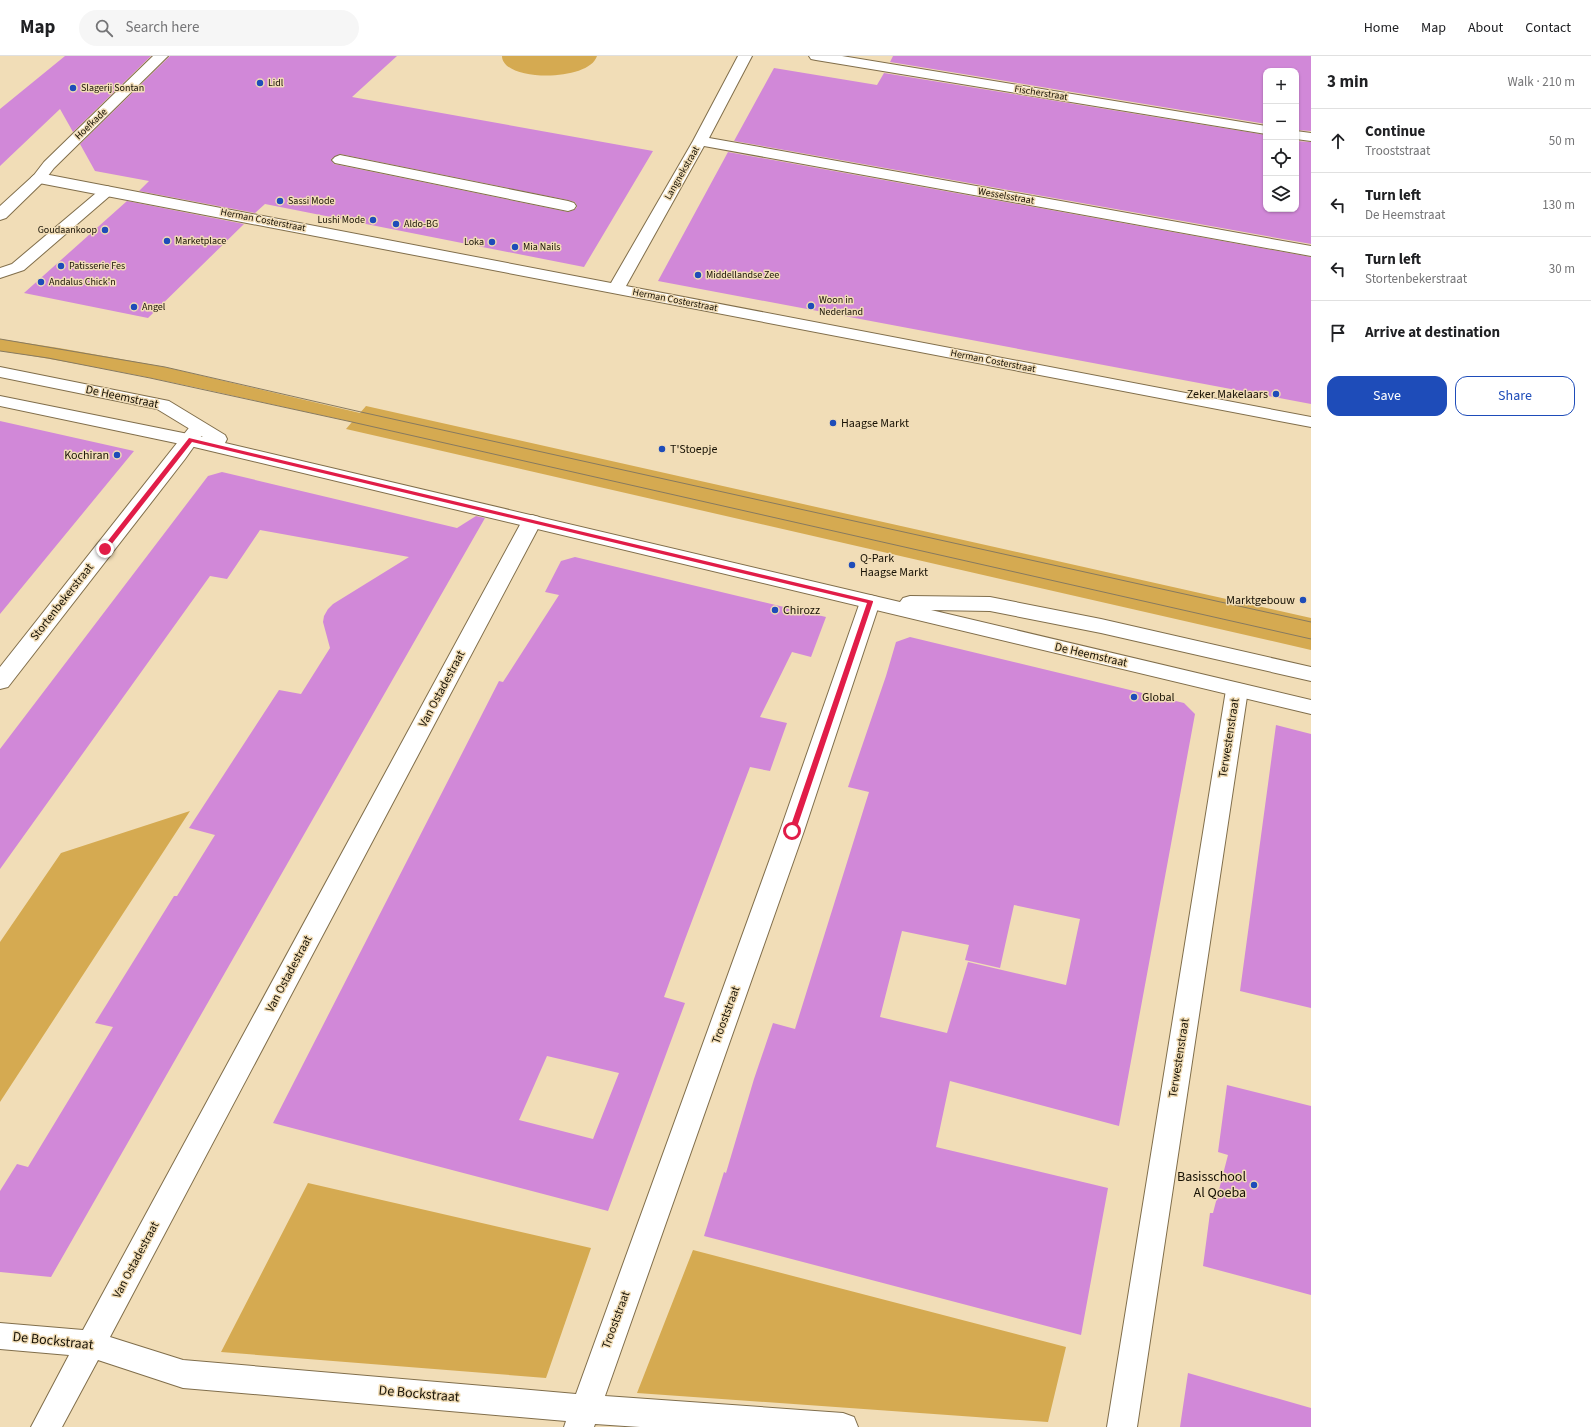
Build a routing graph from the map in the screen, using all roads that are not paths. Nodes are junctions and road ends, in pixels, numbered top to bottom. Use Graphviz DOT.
graph roads {
  1 [pos="161,56"];
  2 [pos="745,56"];
  3 [pos="816,56"];
  4 [pos="840,58"];
  5 [pos="1263,129"];
  6 [pos="1299,135"];
  7 [pos="1311,137"];
  8 [pos="700,141"];
  9 [pos="340,160"];
  10 [pos="39,178"];
  11 [pos="107,191"];
  12 [pos="568,206"];
  13 [pos="0,215"];
  14 [pos="1311,251"];
  15 [pos="0,273"];
  16 [pos="616,288"];
  17 [pos="0,372"];
  18 [pos="0,401"];
  19 [pos="1311,422"];
  20 [pos="194,434"];
  21 [pos="532,521"];
  22 [pos="870,602"];
  23 [pos="1311,674"];
  24 [pos="0,682"];
  25 [pos="1237,690"];
  26 [pos="1311,706"];
  27 [pos="0,1336"];
  28 [pos="91,1344"];
  29 [pos="581,1418"];
  30 [pos="46,1427"];
  31 [pos="843,1427"];
  32 [pos="1122,1427"];
  1 -- 10 [label="street, Hoefkade"];
  2 -- 8 [label="street, Langnekstraat"];
  3 -- 4 [label="street, Fischerstraat"];
  4 -- 5 [label="street, Fischerstraat"];
  6 -- 7 [label="street"];
  8 -- 14 [label="street, Wesselsstraat"];
  8 -- 16 [label="street, Langnekstraat"];
  9 -- 12 [label="street"];
  10 -- 11 [label="street, Herman Costerstraat"];
  10 -- 13 [label="street, Hoefkade"];
  11 -- 15 [label="street"];
  11 -- 16 [label="street, Herman Costerstraat"];
  16 -- 19 [label="street, Herman Costerstraat"];
  17 -- 20 [label="street, De Heemstraat"];
  18 -- 20 [label="street, De Heemstraat"];
  20 -- 21 [label="street, De Heemstraat"];
  20 -- 24 [label="street, Stortenbekerstraat"];
  21 -- 22 [label="street, De Heemstraat"];
  21 -- 28 [label="street, Van Ostadestraat"];
  22 -- 23 [label="street, De Heemstraat"];
  22 -- 25 [label="street, De Heemstraat"];
  22 -- 29 [label="street, Trooststraat"];
  25 -- 26 [label="street, De Heemstraat"];
  25 -- 32 [label="street, Terwestenstraat"];
  27 -- 28 [label="street, De Bockstraat"];
  28 -- 29 [label="street, De Bockstraat"];
  28 -- 30 [label="street, Van Ostadestraat"];
  29 -- 31 [label="street, De Bockstraat"];
}
